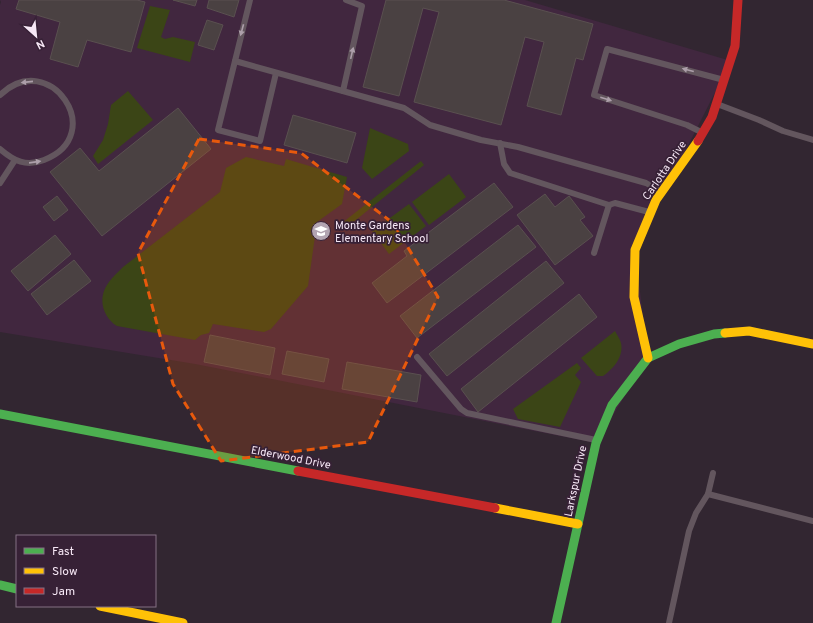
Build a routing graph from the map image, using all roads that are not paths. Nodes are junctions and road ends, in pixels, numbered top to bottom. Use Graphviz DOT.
graph roads {
  1 [pos="250,0"];
  2 [pos="346,0"];
  3 [pos="738,0"];
  4 [pos="235,61"];
  5 [pos="276,73"];
  6 [pos="725,80"];
  7 [pos="343,90"];
  8 [pos="0,95"];
  9 [pos="717,104"];
  10 [pos="703,134"];
  11 [pos="813,140"];
  12 [pos="500,143"];
  13 [pos="0,149"];
  14 [pos="15,160"];
  15 [pos="0,183"];
  16 [pos="661,192"];
  17 [pos="608,205"];
  18 [pos="650,213"];
  19 [pos="594,253"];
  20 [pos="813,344"];
  21 [pos="417,357"];
  22 [pos="648,358"];
  23 [pos="0,414"];
  24 [pos="597,440"];
  25 [pos="713,473"];
  26 [pos="708,494"];
  27 [pos="813,521"];
  28 [pos="578,524"];
  29 [pos="0,585"];
  30 [pos="16,589"];
  31 [pos="105,607"];
  32 [pos="183,623"];
  33 [pos="556,623"];
  34 [pos="669,623"];
  1 -- 4 [label="lane, one-way"];
  7 -- 2 [label="lane, one-way"];
  3 -- 6 [label="street, Carlotta Drive"];
  4 -- 5 [label="lane"];
  4 -- 5 [label="lane"];
  5 -- 7 [label="lane"];
  6 -- 9 [label="street, Carlotta Drive"];
  6 -- 10 [label="lane, one-way"];
  7 -- 12 [label="lane"];
  14 -- 8 [label="lane, one-way"];
  9 -- 10 [label="street, Carlotta Drive"];
  9 -- 11 [label="lane"];
  10 -- 16 [label="street, Carlotta Drive"];
  12 -- 16 [label="lane"];
  12 -- 17 [label="lane"];
  13 -- 14 [label="lane"];
  14 -- 15 [label="lane"];
  16 -- 18 [label="street, Carlotta Drive"];
  17 -- 18 [label="lane"];
  17 -- 19 [label="lane"];
  18 -- 22 [label="street, Carlotta Drive"];
  20 -- 22 [label="street"];
  21 -- 24 [label="lane"];
  22 -- 24 [label="street, Larkspur Drive"];
  23 -- 28 [label="street, Elderwood Drive"];
  24 -- 28 [label="street, Larkspur Drive"];
  25 -- 26 [label="lane"];
  26 -- 27 [label="lane"];
  26 -- 34 [label="lane"];
  28 -- 33 [label="street, Larkspur Drive"];
  29 -- 30 [label="street"];
  31 -- 32 [label="street"];
}
